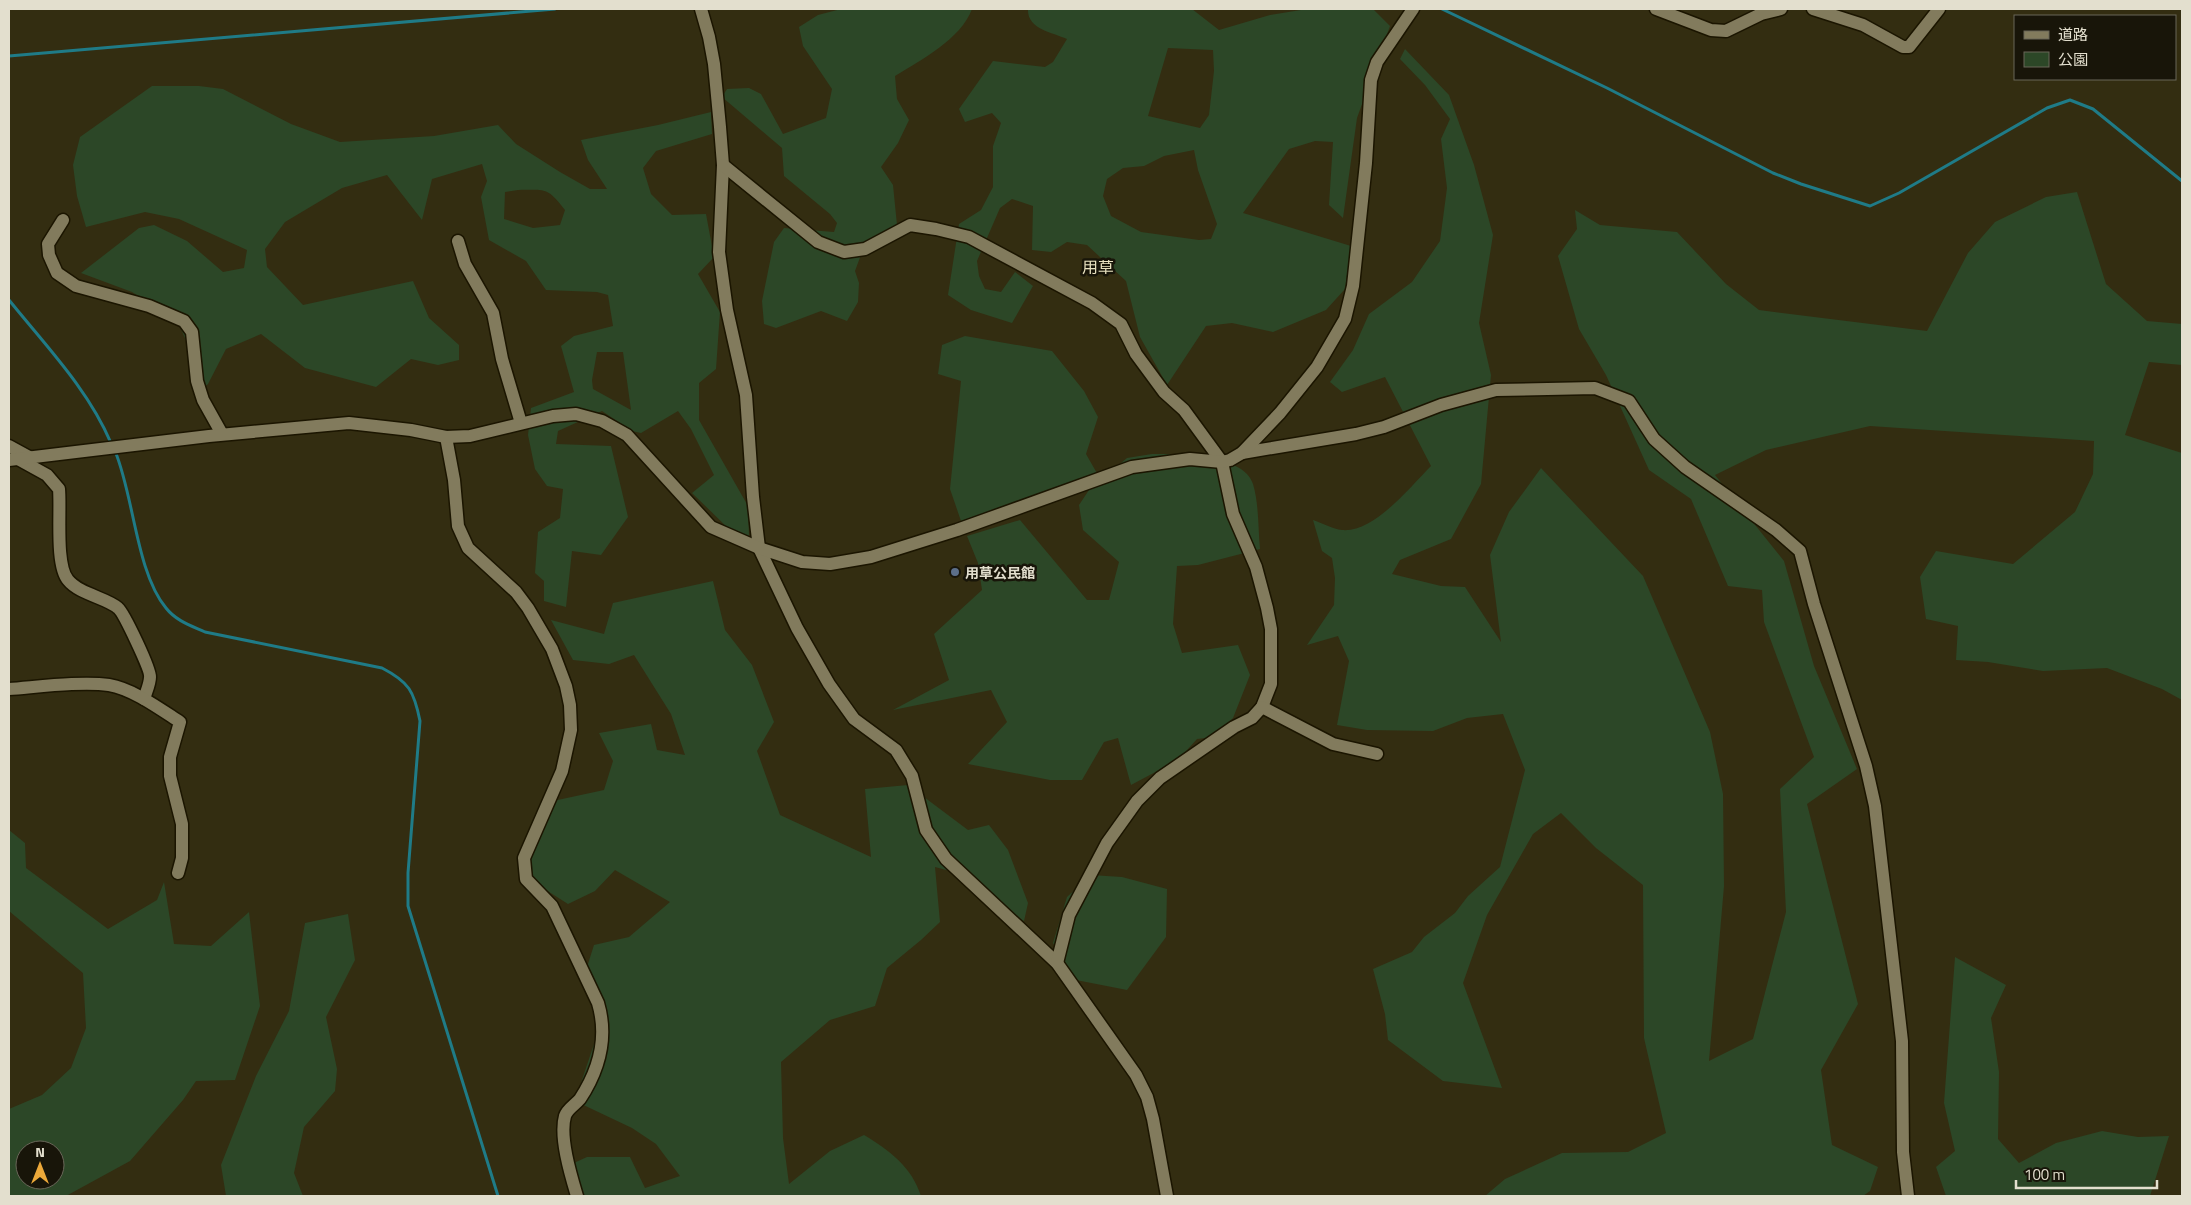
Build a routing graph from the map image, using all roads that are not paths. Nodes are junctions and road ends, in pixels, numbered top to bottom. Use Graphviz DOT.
graph roads {
  1 [pos="700,9"];
  2 [pos="1413,9"];
  3 [pos="1656,9"];
  4 [pos="1781,9"];
  5 [pos="1813,9"];
  6 [pos="1938,9"];
  7 [pos="723,165"];
  8 [pos="63,220"];
  9 [pos="458,241"];
  10 [pos="521,423"];
  11 [pos="222,434"];
  12 [pos="446,437"];
  13 [pos="9,446"];
  14 [pos="1242,453"];
  15 [pos="19,459"];
  16 [pos="1222,462"];
  17 [pos="759,548"];
  18 [pos="9,689"];
  19 [pos="144,699"];
  20 [pos="1262,707"];
  21 [pos="1377,754"];
  22 [pos="178,873"];
  23 [pos="1057,962"];
  24 [pos="577,1196"];
  25 [pos="1167,1196"];
  26 [pos="1908,1196"];
  1 -- 7 [label="street"];
  2 -- 14 [label="street"];
  3 -- 4 [label="street"];
  5 -- 6 [label="street"];
  7 -- 16 [label="street"];
  7 -- 17 [label="street"];
  8 -- 11 [label="street"];
  9 -- 10 [label="street"];
  10 -- 12 [label="street"];
  10 -- 17 [label="street"];
  11 -- 12 [label="street"];
  11 -- 15 [label="street"];
  12 -- 24 [label="street"];
  13 -- 15 [label="street"];
  14 -- 16 [label="street"];
  14 -- 26 [label="street"];
  15 -- 19 [label="street"];
  16 -- 17 [label="street"];
  16 -- 20 [label="street"];
  17 -- 23 [label="street"];
  18 -- 19 [label="street"];
  19 -- 22 [label="street"];
  20 -- 21 [label="street"];
  20 -- 23 [label="street"];
  23 -- 25 [label="street"];
}
